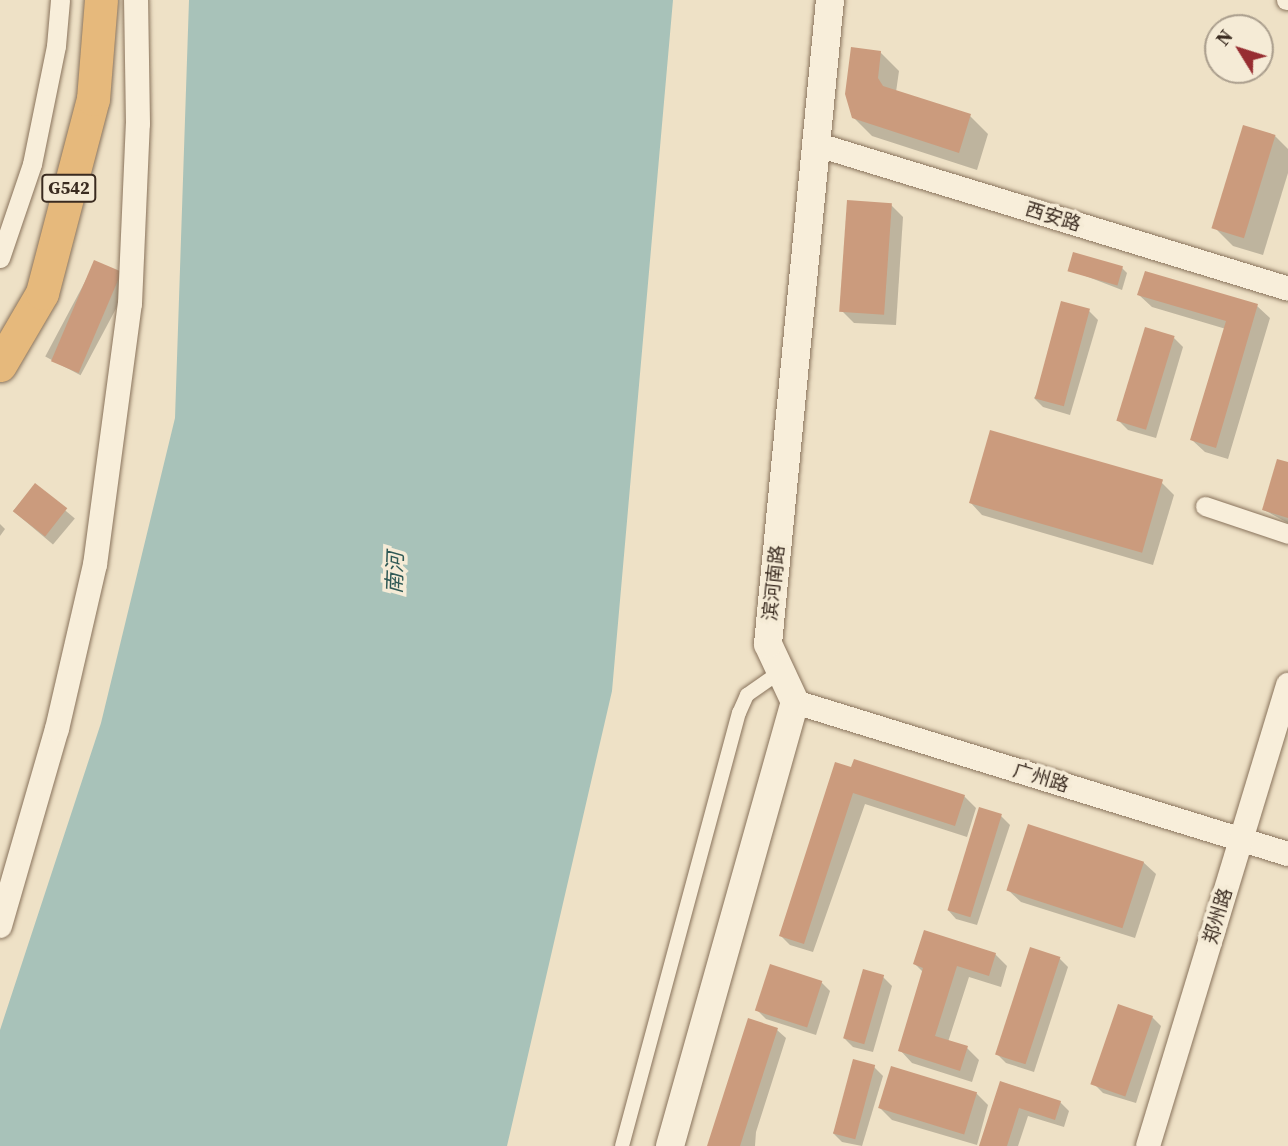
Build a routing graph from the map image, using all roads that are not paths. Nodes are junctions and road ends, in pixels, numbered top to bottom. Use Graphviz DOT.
graph roads {
  1 [pos="60,0"];
  2 [pos="82,0"];
  3 [pos="102,0"];
  4 [pos="135,0"];
  5 [pos="830,0"];
  6 [pos="818,145"];
  7 [pos="0,258"];
  8 [pos="1288,289"];
  9 [pos="0,329"];
  10 [pos="0,365"];
  11 [pos="1205,506"];
  12 [pos="1288,534"];
  13 [pos="780,672"];
  14 [pos="1288,685"];
  15 [pos="794,702"];
  16 [pos="1241,840"];
  17 [pos="1288,854"];
  18 [pos="0,926"];
  19 [pos="622,1146"];
  20 [pos="670,1146"];
  21 [pos="1148,1146"];
  1 -- 7 [label="street"];
  2 -- 9 [label="highway, G542"];
  3 -- 10 [label="highway, G542"];
  4 -- 18 [label="street"];
  5 -- 6 [label="main road, 滨河南路"];
  6 -- 8 [label="street, 西安路"];
  6 -- 13 [label="main road, 滨河南路"];
  11 -- 12 [label="street"];
  13 -- 15 [label="main road, 滨河南路"];
  13 -- 19 [label="street"];
  14 -- 16 [label="street, 郑州路"];
  15 -- 16 [label="street, 广州路"];
  15 -- 20 [label="main road"];
  16 -- 17 [label="street, 广州路"];
  16 -- 21 [label="street, 郑州路"];
}
